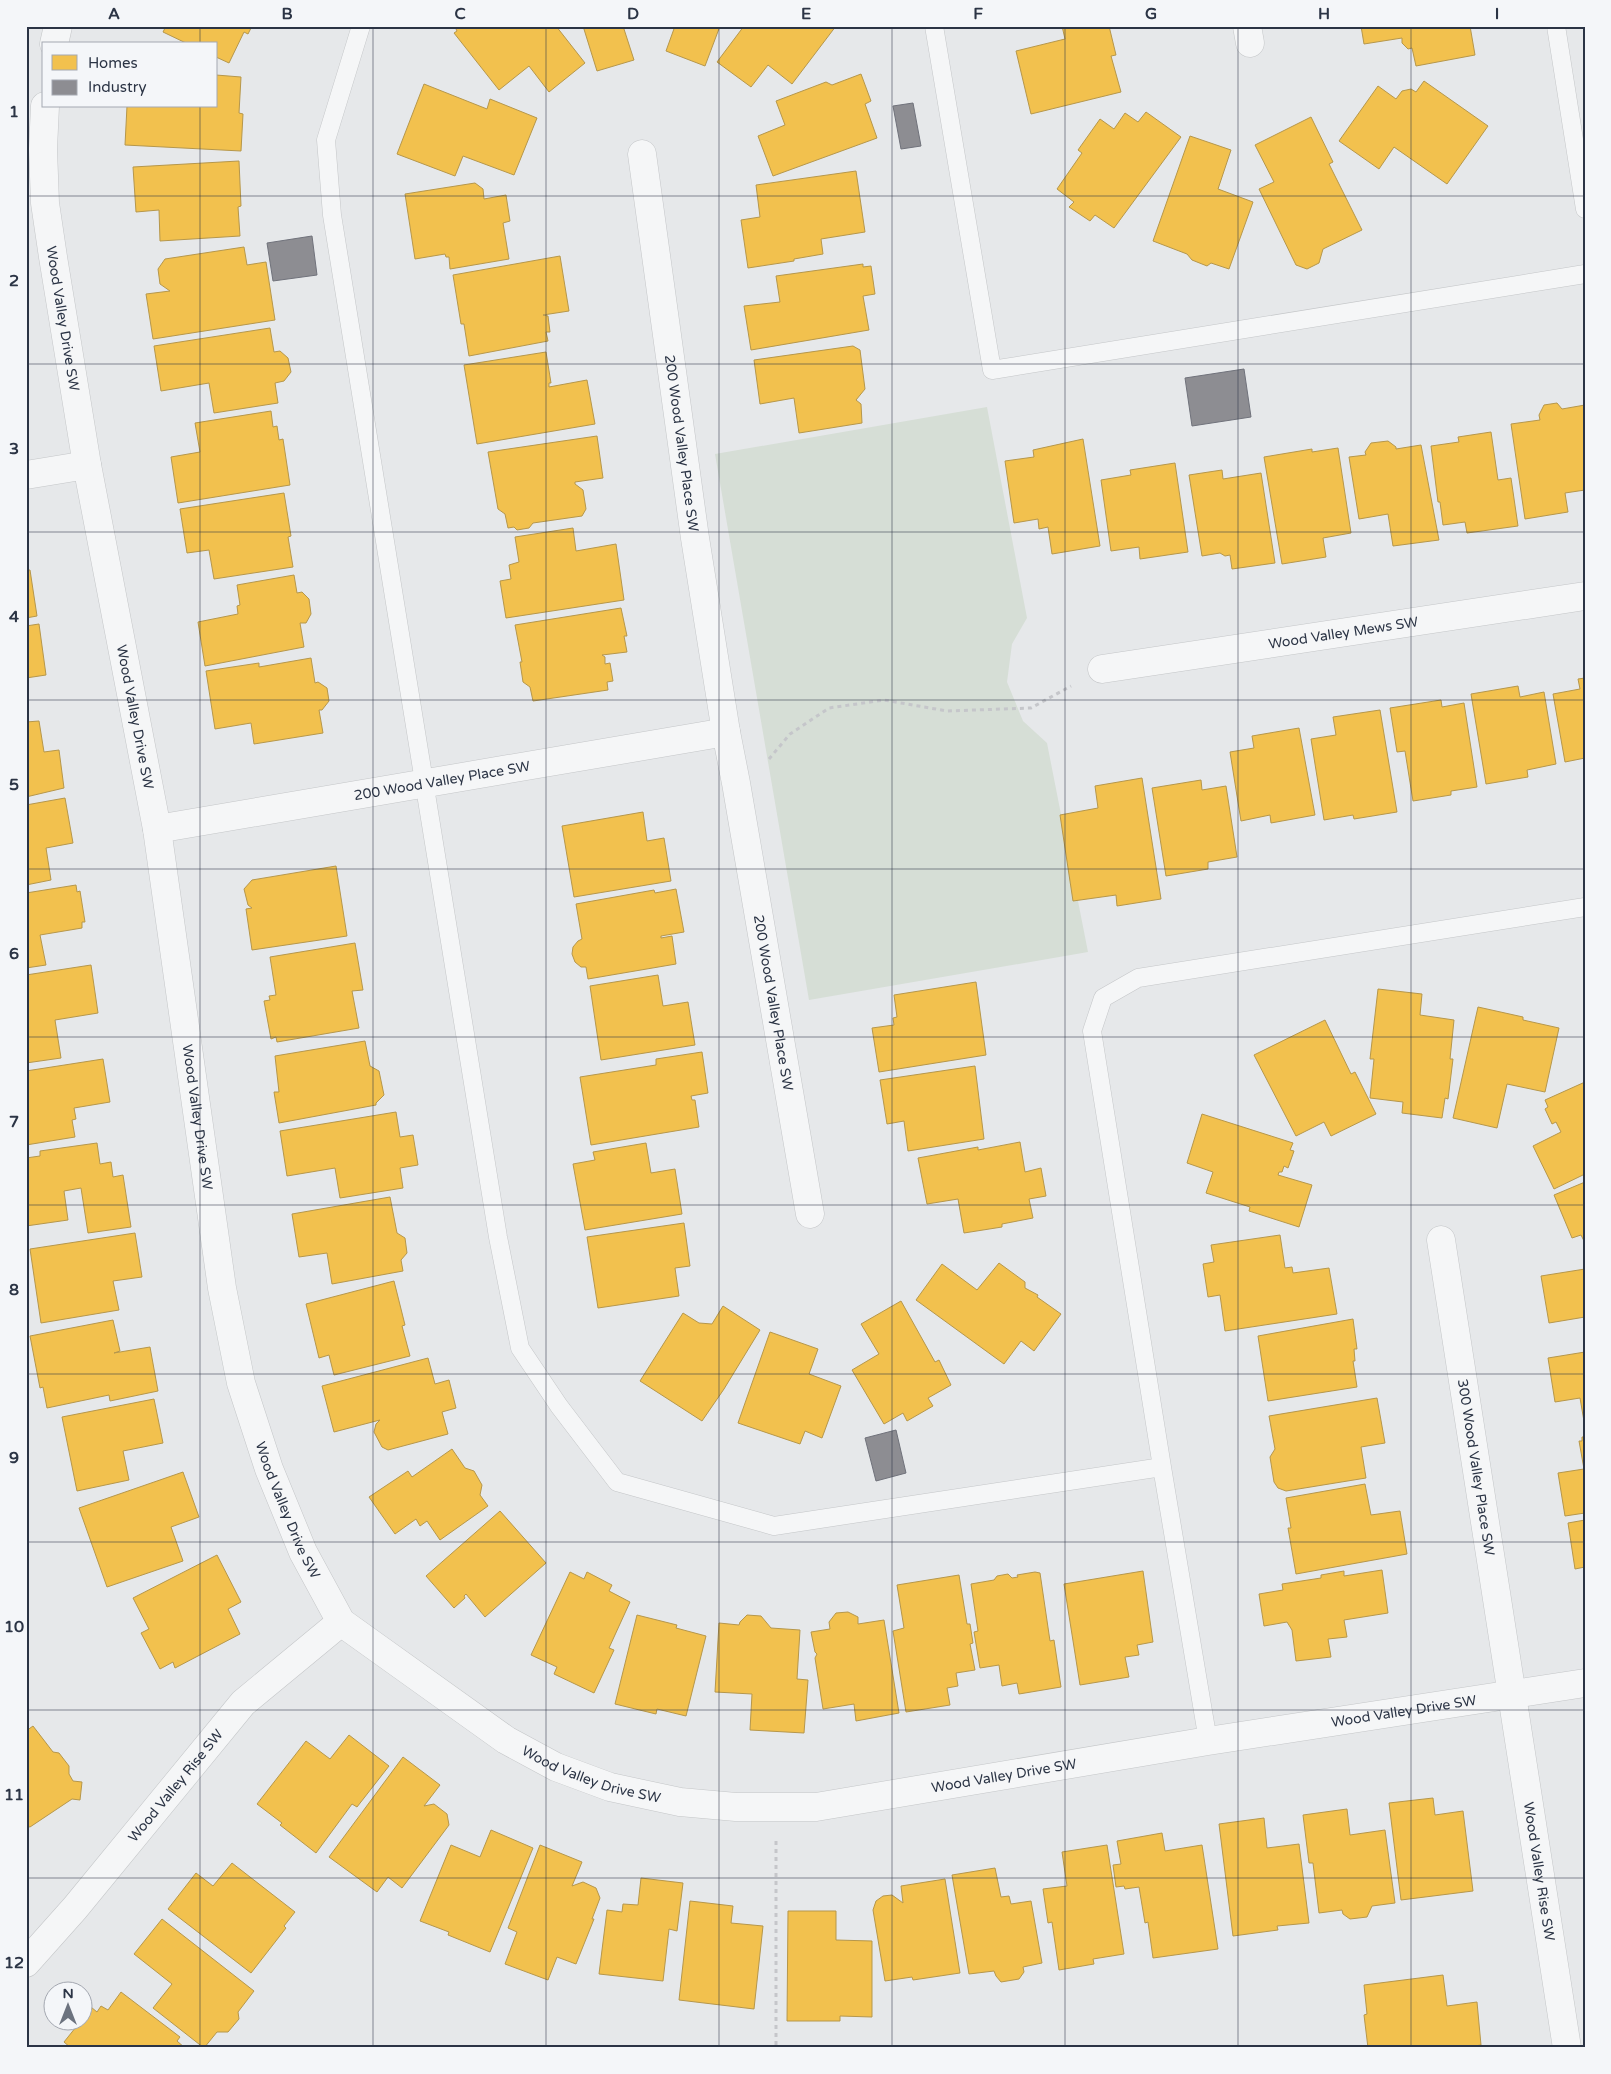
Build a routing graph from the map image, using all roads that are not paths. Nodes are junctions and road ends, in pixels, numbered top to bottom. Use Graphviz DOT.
graph roads {
  1 [pos="58,26"];
  2 [pos="361,26"];
  3 [pos="934,26"];
  4 [pos="1556,26"];
  5 [pos="54,42"];
  6 [pos="45,108"];
  7 [pos="642,154"];
  8 [pos="1585,209"];
  9 [pos="1585,274"];
  10 [pos="87,465"];
  11 [pos="26,475"];
  12 [pos="1585,596"];
  13 [pos="1102,669"];
  14 [pos="726,732"];
  15 [pos="424,782"];
  16 [pos="157,829"];
  17 [pos="1585,907"];
  18 [pos="810,1214"];
  19 [pos="1441,1240"];
  20 [pos="1162,1467"];
  21 [pos="341,1622"];
  22 [pos="1585,1683"];
  23 [pos="1512,1694"];
  24 [pos="1208,1741"];
  25 [pos="26,1963"];
  26 [pos="1567,2048"];
  1 -- 5 [label="street"];
  2 -- 15 [label="lane"];
  3 -- 9 [label="lane"];
  4 -- 8 [label="lane"];
  6 -- 10 [label="street, Wood Valley Drive SW"];
  7 -- 14 [label="street, 200 Wood Valley Place SW"];
  10 -- 11 [label="street"];
  10 -- 16 [label="street, Wood Valley Drive SW"];
  12 -- 13 [label="street, Wood Valley Mews SW"];
  14 -- 15 [label="street, 200 Wood Valley Place SW"];
  14 -- 18 [label="street, 200 Wood Valley Place SW"];
  15 -- 16 [label="street, 200 Wood Valley Place SW"];
  15 -- 20 [label="lane"];
  16 -- 21 [label="street, Wood Valley Drive SW"];
  17 -- 20 [label="lane"];
  19 -- 23 [label="street, 300 Wood Valley Place SW"];
  20 -- 24 [label="lane"];
  21 -- 24 [label="street, Wood Valley Drive SW"];
  21 -- 25 [label="street, Wood Valley Rise SW"];
  22 -- 23 [label="street, Wood Valley Drive SW"];
  23 -- 24 [label="street, Wood Valley Drive SW"];
  23 -- 26 [label="street, Wood Valley Rise SW"];
}
